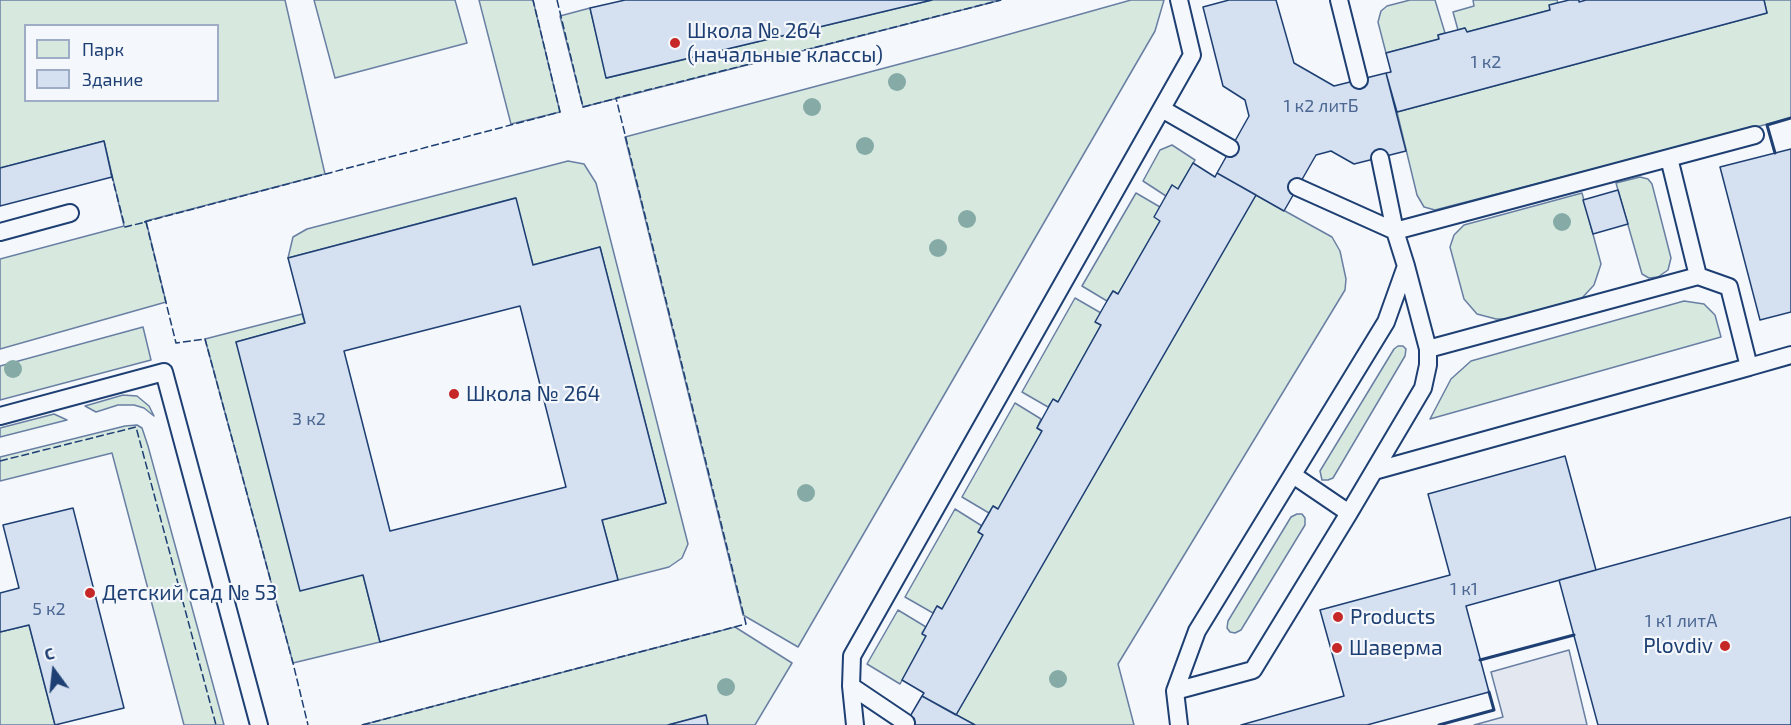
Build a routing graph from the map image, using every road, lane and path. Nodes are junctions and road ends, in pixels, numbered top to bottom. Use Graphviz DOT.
graph roads {
  1 [pos="1179,0"];
  2 [pos="1339,0"];
  3 [pos="1359,80"];
  4 [pos="1161,109"];
  5 [pos="1755,135"];
  6 [pos="1230,148"];
  7 [pos="1380,158"];
  8 [pos="1669,158"];
  9 [pos="1297,187"];
  10 [pos="70,213"];
  11 [pos="1395,231"];
  12 [pos="0,232"];
  13 [pos="1406,266"];
  14 [pos="1698,276"];
  15 [pos="1428,349"];
  16 [pos="1791,355"];
  17 [pos="1749,367"];
  18 [pos="0,416"];
  19 [pos="1374,471"];
  20 [pos="1293,475"];
  21 [pos="1349,513"];
  22 [pos="851,686"];
  23 [pos="1175,691"];
  24 [pos="906,723"];
  25 [pos="259,725"];
  26 [pos="855,725"];
  27 [pos="1179,725"];
  1 -- 4 [label="lane"];
  2 -- 3 [label="lane"];
  4 -- 6 [label="lane"];
  4 -- 22 [label="lane"];
  5 -- 8 [label="lane"];
  7 -- 11 [label="lane"];
  8 -- 11 [label="lane"];
  8 -- 14 [label="lane"];
  9 -- 11 [label="lane"];
  10 -- 12 [label="lane"];
  11 -- 13 [label="lane"];
  13 -- 15 [label="lane"];
  13 -- 20 [label="lane"];
  14 -- 15 [label="lane"];
  14 -- 17 [label="lane"];
  15 -- 19 [label="lane"];
  16 -- 17 [label="lane"];
  17 -- 19 [label="lane"];
  18 -- 25 [label="lane"];
  19 -- 21 [label="lane"];
  20 -- 21 [label="lane"];
  20 -- 23 [label="lane"];
  21 -- 23 [label="lane"];
  22 -- 24 [label="lane"];
  22 -- 26 [label="lane"];
  23 -- 27 [label="lane"];
}
